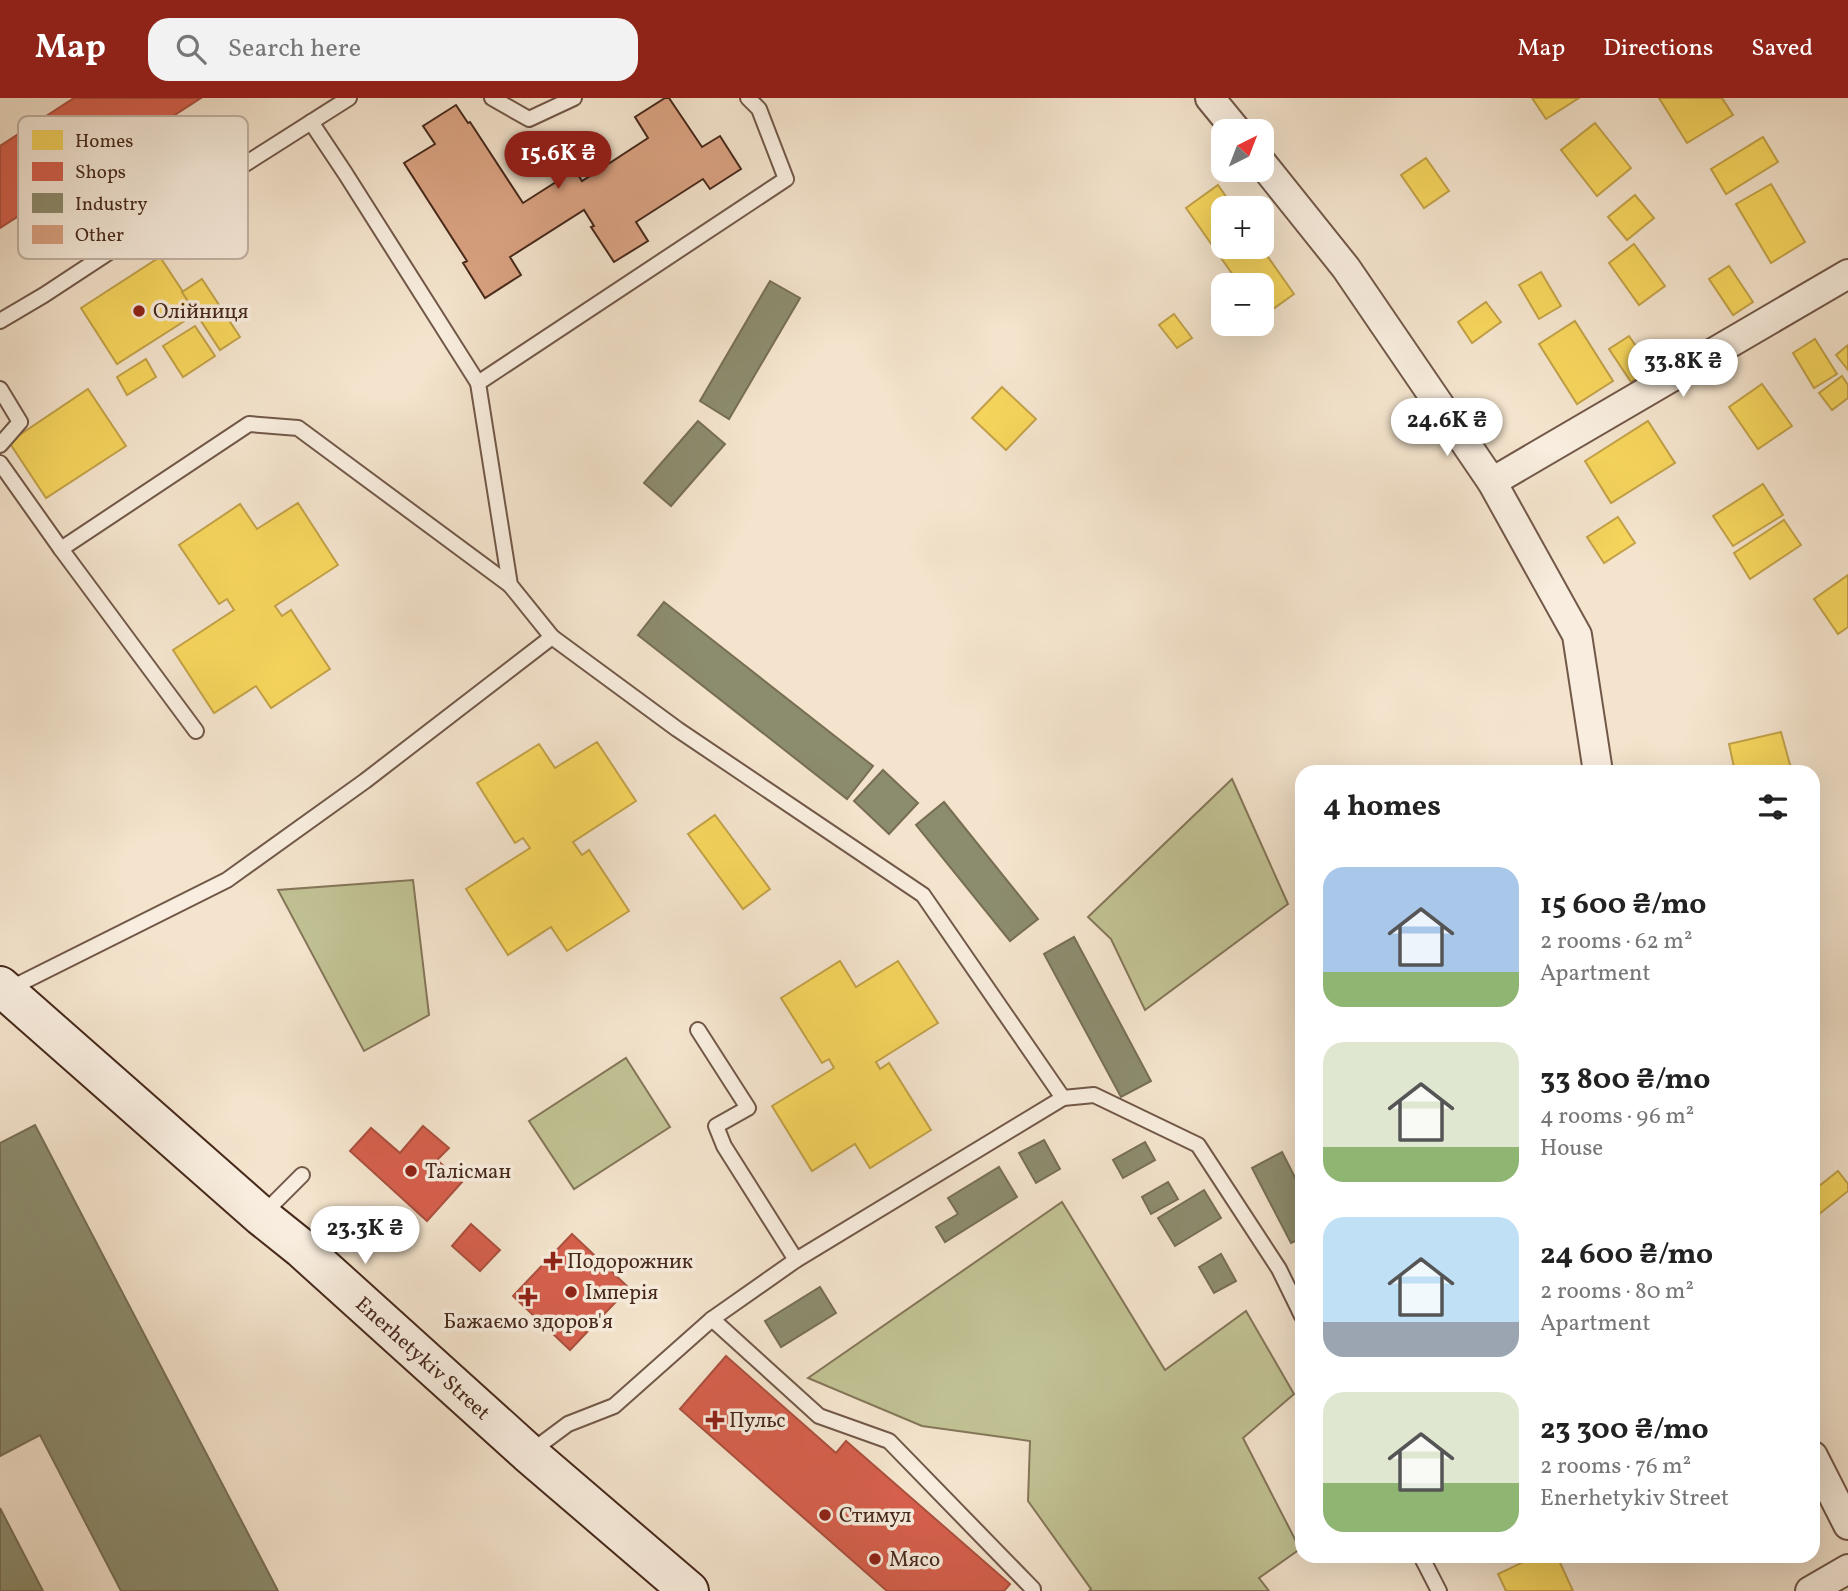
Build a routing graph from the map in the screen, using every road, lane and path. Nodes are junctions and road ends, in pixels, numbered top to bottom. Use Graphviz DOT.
graph roads {
  1 [pos="349,98"];
  2 [pos="492,98"];
  3 [pos="574,98"];
  4 [pos="748,98"];
  5 [pos="1210,98"];
  6 [pos="1227,119"];
  7 [pos="311,122"];
  8 [pos="248,163"];
  9 [pos="1274,178"];
  10 [pos="100,259"];
  11 [pos="1848,274"];
  12 [pos="0,321"];
  13 [pos="478,383"];
  14 [pos="0,389"];
  15 [pos="0,445"];
  16 [pos="0,463"];
  17 [pos="1492,481"];
  18 [pos="61,549"];
  19 [pos="510,585"];
  20 [pos="552,637"];
  21 [pos="196,731"];
  22 [pos="1597,765"];
  23 [pos="2,989"];
  24 [pos="698,1030"];
  25 [pos="1063,1098"];
  26 [pos="302,1175"];
  27 [pos="261,1216"];
  28 [pos="796,1260"];
  29 [pos="1295,1302"];
  30 [pos="712,1319"];
  31 [pos="528,1453"];
  32 [pos="1820,1471"];
  33 [pos="1848,1525"];
  34 [pos="1425,1563"];
  35 [pos="1848,1569"];
  36 [pos="689,1591"];
  37 [pos="1032,1591"];
  38 [pos="1439,1591"];
  39 [pos="1810,1591"];
  1 -- 7 [label="lane"];
  2 -- 3 [label="lane"];
  4 -- 13 [label="lane"];
  5 -- 6 [label="street"];
  7 -- 8 [label="lane"];
  7 -- 13 [label="lane"];
  9 -- 17 [label="street"];
  10 -- 12 [label="lane"];
  11 -- 17 [label="street"];
  13 -- 19 [label="lane"];
  14 -- 15 [label="lane"];
  16 -- 18 [label="lane"];
  17 -- 22 [label="street"];
  18 -- 19 [label="lane"];
  18 -- 21 [label="lane"];
  19 -- 20 [label="lane"];
  20 -- 23 [label="lane"];
  20 -- 25 [label="lane"];
  23 -- 27 [label="main road, Enerhetykiv Street"];
  24 -- 28 [label="lane"];
  25 -- 28 [label="lane"];
  25 -- 29 [label="lane"];
  26 -- 27 [label="lane"];
  27 -- 31 [label="main road, Enerhetykiv Street"];
  28 -- 30 [label="lane"];
  30 -- 31 [label="lane"];
  30 -- 37 [label="lane"];
  31 -- 36 [label="main road, Enerhetykiv Street"];
  32 -- 33 [label="street"];
  34 -- 38 [label="lane"];
  35 -- 39 [label="street"];
}
